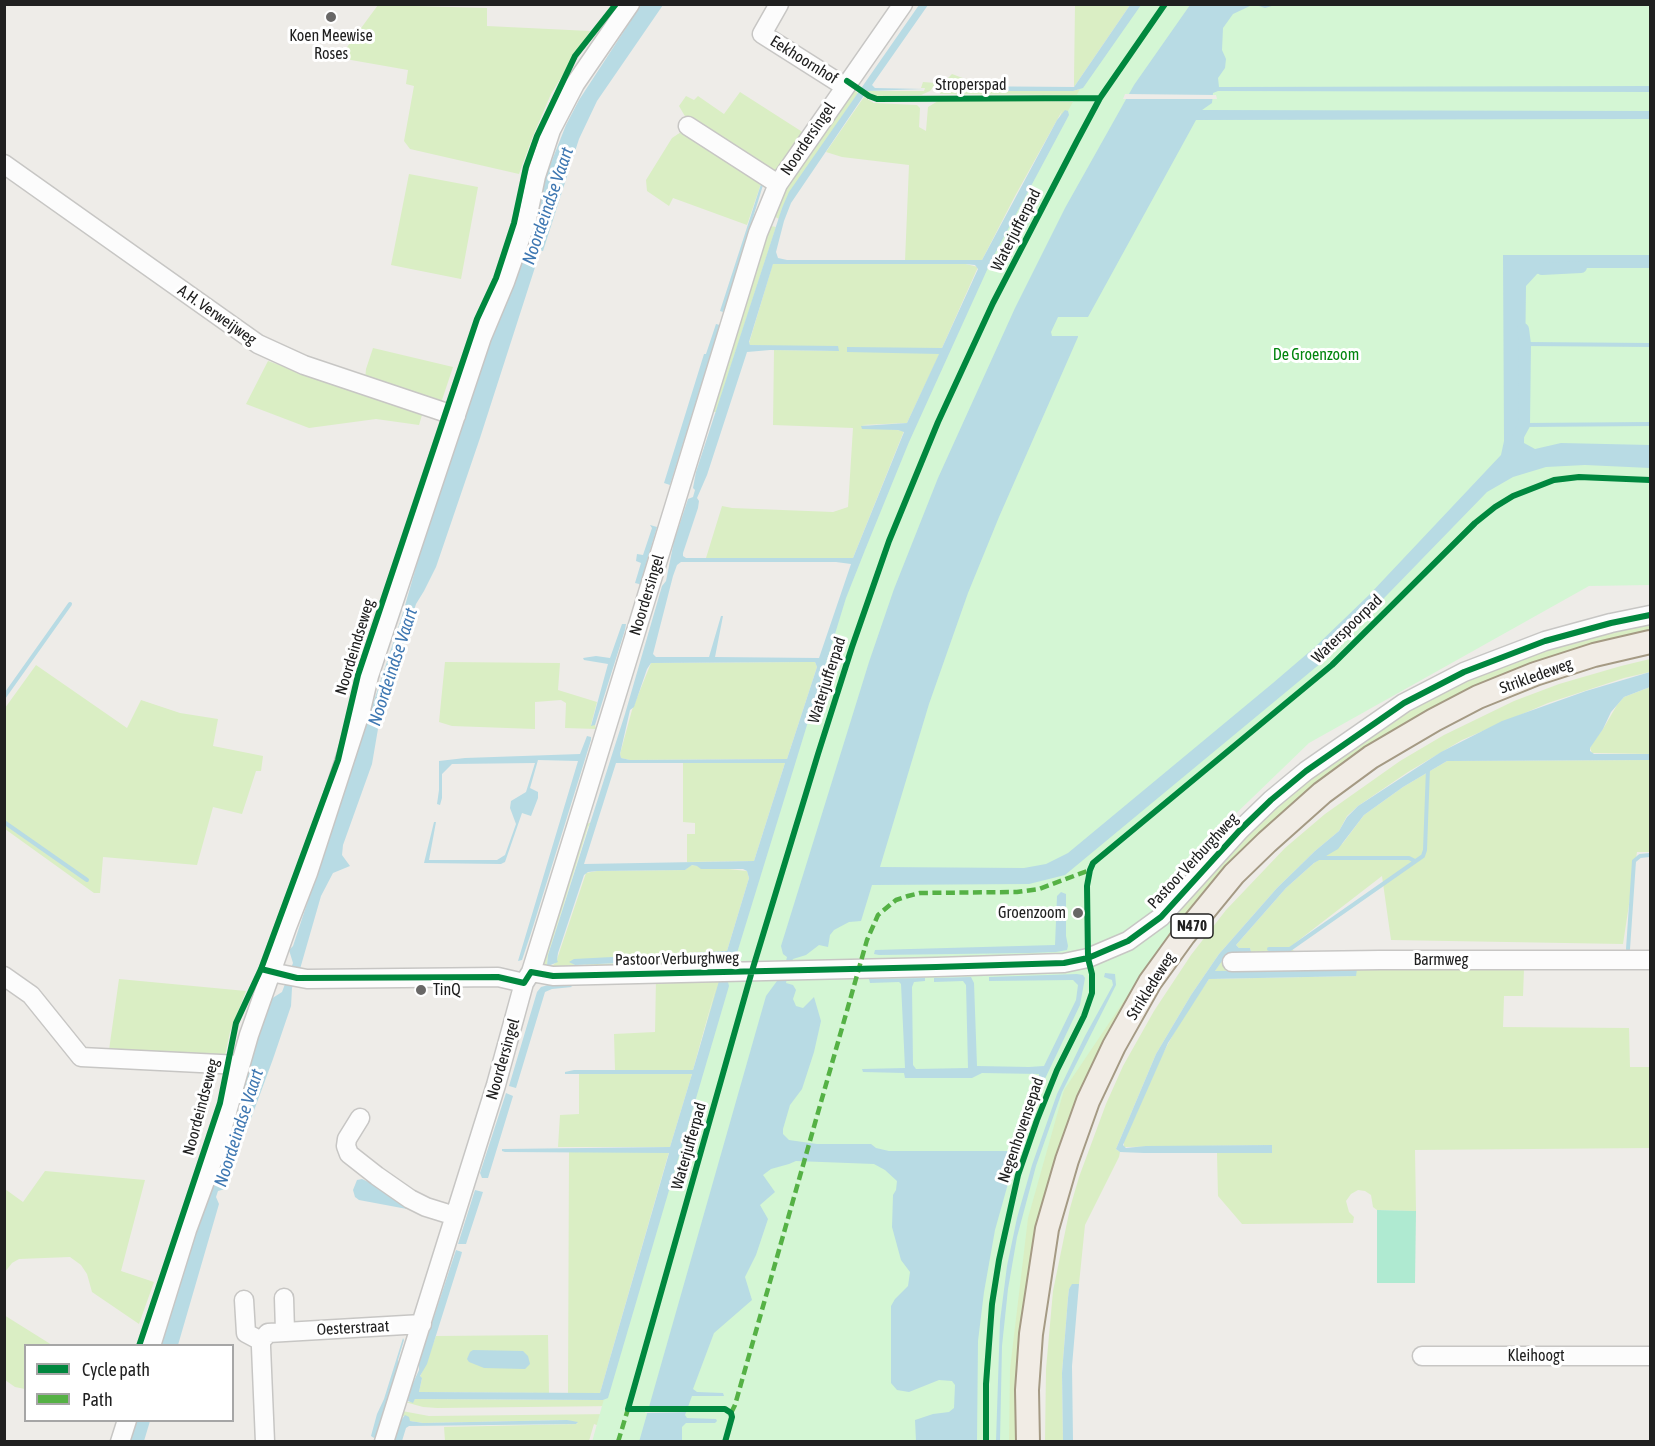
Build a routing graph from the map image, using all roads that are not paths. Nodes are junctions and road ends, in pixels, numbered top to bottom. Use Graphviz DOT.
graph roads {
  1 [pos="630,4"];
  2 [pos="779,4"];
  3 [pos="903,4"];
  4 [pos="844,86"];
  5 [pos="688,126"];
  6 [pos="4,164"];
  7 [pos="778,184"];
  8 [pos="456,416"];
  9 [pos="1650,615"];
  10 [pos="1650,642"];
  11 [pos="1650,655"];
  12 [pos="1650,960"];
  13 [pos="1232,962"];
  14 [pos="4,976"];
  15 [pos="285,976"];
  16 [pos="527,978"];
  17 [pos="234,1064"];
  18 [pos="360,1118"];
  19 [pos="455,1215"];
  20 [pos="284,1298"];
  21 [pos="244,1300"];
  22 [pos="422,1324"];
  23 [pos="285,1331"];
  24 [pos="261,1341"];
  25 [pos="152,1344"];
  26 [pos="1422,1356"];
  27 [pos="1650,1356"];
  28 [pos="126,1422"];
  29 [pos="120,1442"];
  30 [pos="265,1442"];
  31 [pos="384,1442"];
  32 [pos="1028,1442"];
  33 [pos="1042,1442"];
  1 -- 8 [label="street, Noordeindseweg"];
  2 -- 4 [label="street, Eekhoornhof"];
  3 -- 4 [label="street, Noordersingel"];
  4 -- 7 [label="street, Noordersingel"];
  5 -- 7 [label="street"];
  6 -- 8 [label="street, A.H. Verweijweg"];
  7 -- 16 [label="street, Noordersingel"];
  8 -- 15 [label="street, Noordeindseweg"];
  9 -- 16 [label="street, Pastoor Verburghweg"];
  10 -- 32 [label="main road, Strikledeweg / N470"];
  11 -- 33 [label="main road, Strikledeweg / N470"];
  12 -- 13 [label="street, Barmweg"];
  14 -- 17 [label="street, Noordeindseweg"];
  15 -- 16 [label="street, Pastoor Verburghweg"];
  15 -- 17 [label="street, Noordeindseweg"];
  16 -- 19 [label="street, Noordersingel"];
  17 -- 25 [label="street, Noordeindseweg"];
  18 -- 19 [label="street"];
  19 -- 22 [label="street, Noordersingel"];
  20 -- 23 [label="street"];
  21 -- 24 [label="street"];
  22 -- 23 [label="street, Oesterstraat"];
  22 -- 31 [label="street, Noordersingel"];
  23 -- 24 [label="street, Oesterstraat"];
  24 -- 30 [label="street"];
  26 -- 27 [label="street, Kleihoogt"];
  28 -- 29 [label="street"];
}
